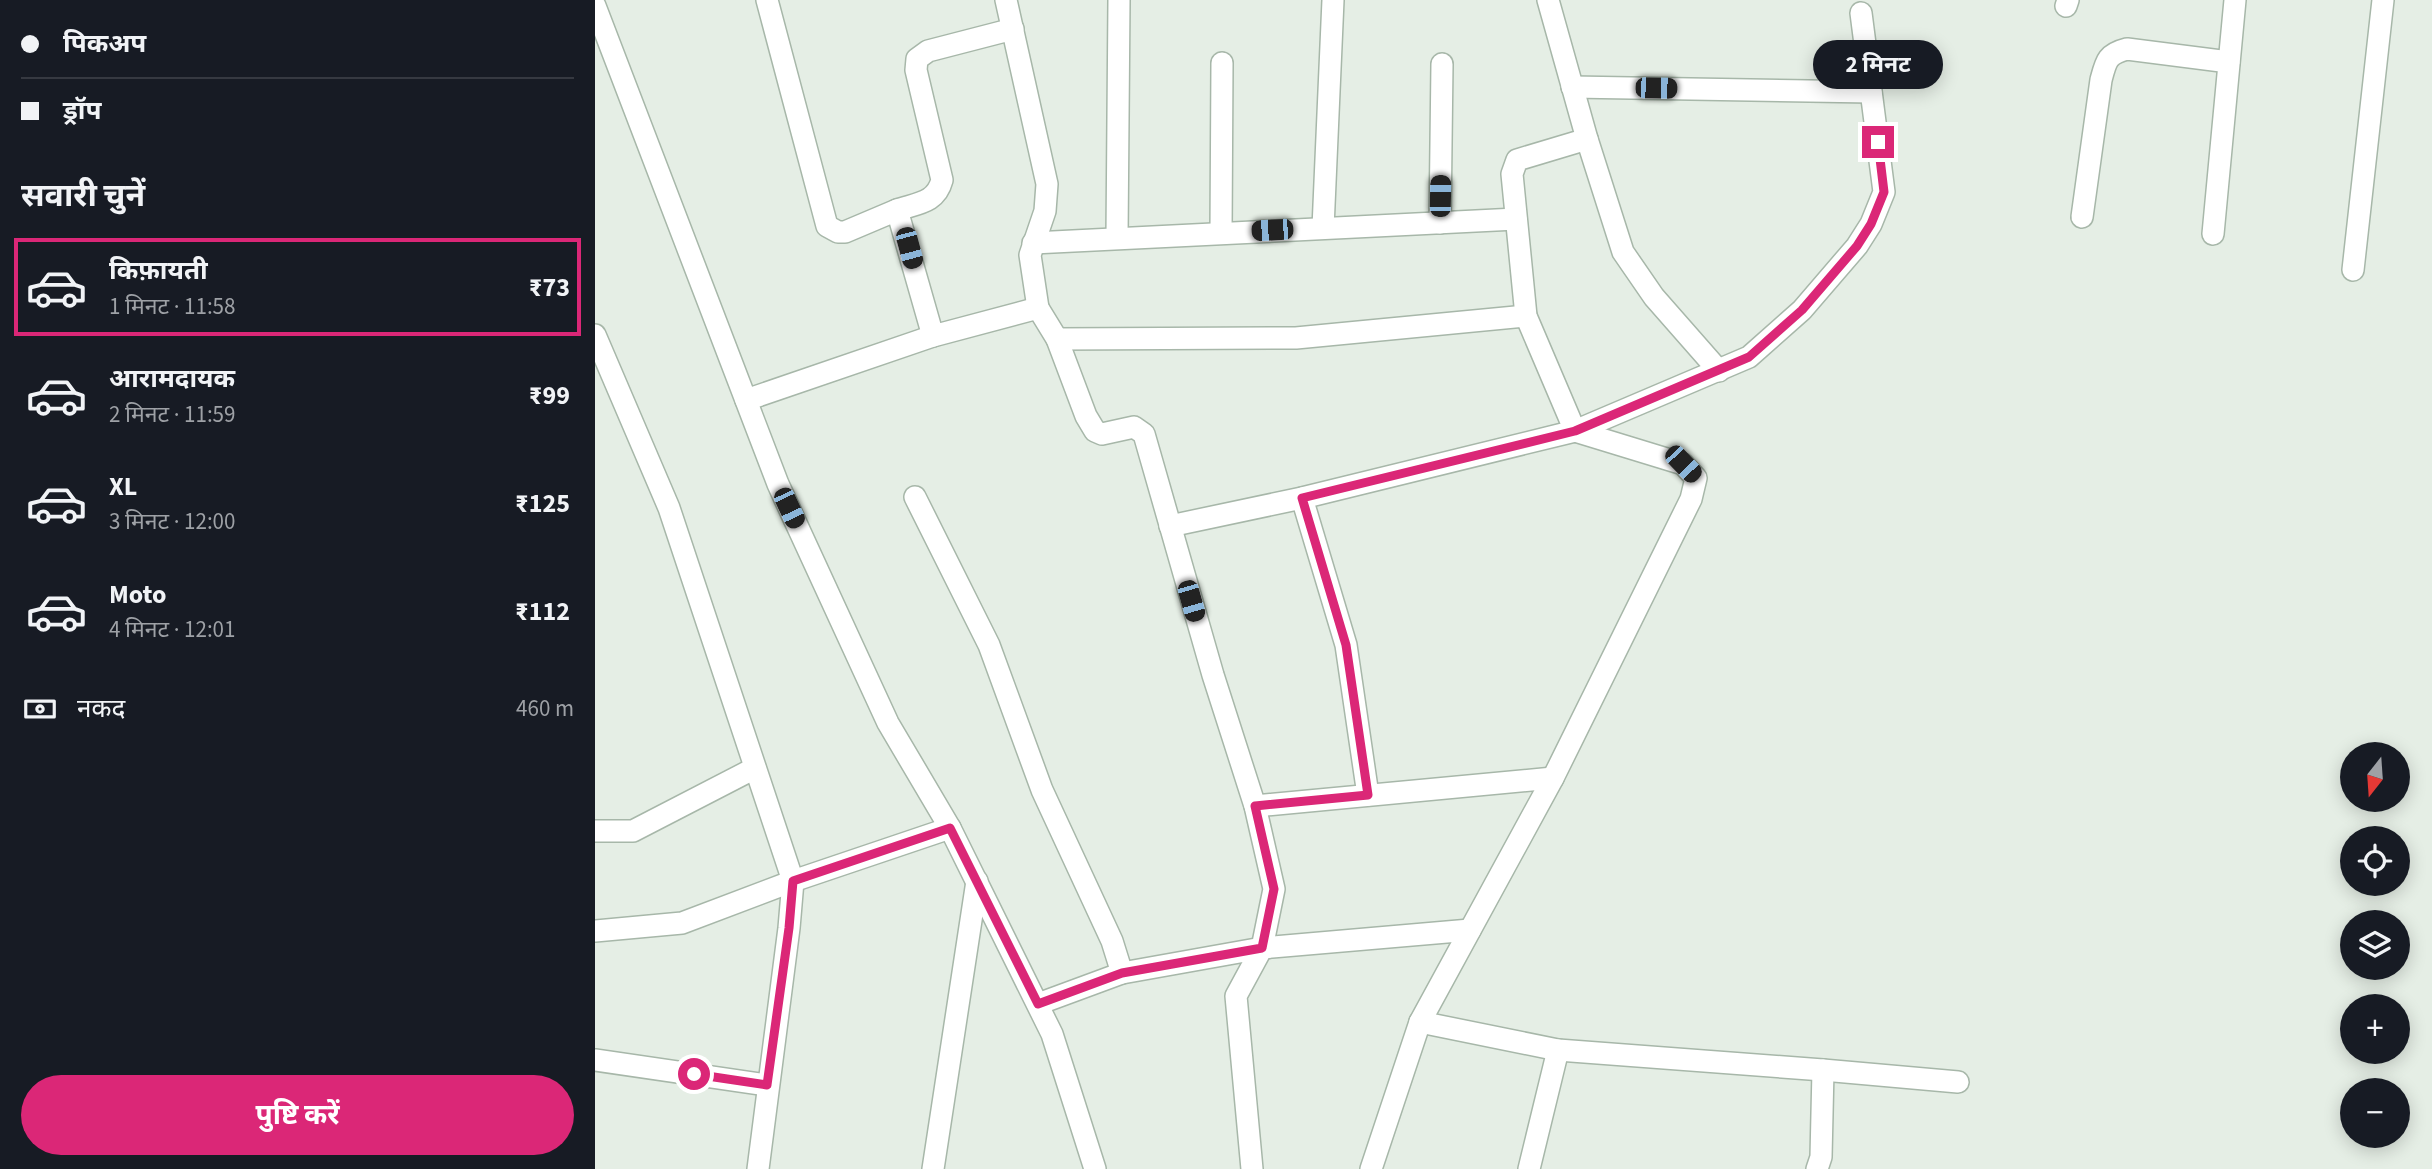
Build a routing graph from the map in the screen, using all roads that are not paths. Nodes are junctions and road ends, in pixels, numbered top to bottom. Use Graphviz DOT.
graph roads {
  1 [pos="767,0"];
  2 [pos="1006,0"];
  3 [pos="1119,0"];
  4 [pos="1333,0"];
  5 [pos="1549,0"];
  6 [pos="2235,0"];
  7 [pos="2383,0"];
  8 [pos="595,6"];
  9 [pos="1861,13"];
  10 [pos="1013,29"];
  11 [pos="2229,62"];
  12 [pos="1222,63"];
  13 [pos="1443,64"];
  14 [pos="1572,87"];
  15 [pos="1871,92"];
  16 [pos="1587,139"];
  17 [pos="897,210"];
  18 [pos="2082,217"];
  19 [pos="1516,219"];
  20 [pos="1440,223"];
  21 [pos="1323,228"];
  22 [pos="1221,233"];
  23 [pos="2213,234"];
  24 [pos="1117,237"];
  25 [pos="1033,243"];
  26 [pos="2353,270"];
  27 [pos="1038,308"];
  28 [pos="1526,316"];
  29 [pos="595,335"];
  30 [pos="933,336"];
  31 [pos="1057,339"];
  32 [pos="1719,371"];
  33 [pos="746,400"];
  34 [pos="1575,431"];
  35 [pos="915,497"];
  36 [pos="1302,498"];
  37 [pos="1170,526"];
  38 [pos="755,768"];
  39 [pos="1553,778"];
  40 [pos="1368,795"];
  41 [pos="1255,806"];
  42 [pos="950,828"];
  43 [pos="595,831"];
  44 [pos="793,881"];
  45 [pos="977,881"];
  46 [pos="1470,930"];
  47 [pos="595,931"];
  48 [pos="1262,948"];
  49 [pos="1122,973"];
  50 [pos="1038,1004"];
  51 [pos="1420,1022"];
  52 [pos="1558,1050"];
  53 [pos="595,1060"];
  54 [pos="1823,1070"];
  55 [pos="1958,1083"];
  56 [pos="767,1085"];
  57 [pos="758,1169"];
  58 [pos="933,1169"];
  59 [pos="1095,1169"];
  60 [pos="1251,1169"];
  61 [pos="1371,1169"];
  62 [pos="1528,1169"];
  63 [pos="1817,1169"];
  1 -- 17 [label="street"];
  2 -- 10 [label="street"];
  3 -- 24 [label="street"];
  4 -- 21 [label="street"];
  5 -- 14 [label="street"];
  6 -- 11 [label="street"];
  7 -- 26 [label="street"];
  8 -- 33 [label="street"];
  9 -- 15 [label="street"];
  10 -- 17 [label="street"];
  10 -- 25 [label="street"];
  11 -- 18 [label="street"];
  11 -- 23 [label="street"];
  12 -- 22 [label="street"];
  13 -- 20 [label="street"];
  14 -- 15 [label="street"];
  14 -- 16 [label="street"];
  15 -- 32 [label="street"];
  16 -- 19 [label="street"];
  16 -- 32 [label="street"];
  17 -- 30 [label="street"];
  19 -- 20 [label="street"];
  19 -- 28 [label="street"];
  20 -- 21 [label="street"];
  21 -- 22 [label="street"];
  22 -- 24 [label="street"];
  24 -- 25 [label="street"];
  25 -- 27 [label="street"];
  27 -- 30 [label="street"];
  27 -- 31 [label="street"];
  28 -- 31 [label="street"];
  28 -- 34 [label="street"];
  29 -- 38 [label="street"];
  30 -- 33 [label="street"];
  31 -- 37 [label="street"];
  32 -- 34 [label="street"];
  33 -- 42 [label="street"];
  34 -- 36 [label="street"];
  34 -- 39 [label="street"];
  35 -- 49 [label="street"];
  36 -- 37 [label="street"];
  36 -- 40 [label="street"];
  37 -- 41 [label="street"];
  38 -- 43 [label="street"];
  38 -- 44 [label="street"];
  39 -- 40 [label="street"];
  39 -- 46 [label="street"];
  40 -- 41 [label="street"];
  41 -- 48 [label="street"];
  42 -- 44 [label="street"];
  42 -- 45 [label="street"];
  44 -- 47 [label="street"];
  44 -- 56 [label="street"];
  45 -- 50 [label="street"];
  45 -- 58 [label="street"];
  46 -- 48 [label="street"];
  46 -- 51 [label="street"];
  48 -- 49 [label="street"];
  48 -- 60 [label="street"];
  49 -- 50 [label="street"];
  50 -- 59 [label="street"];
  51 -- 52 [label="street"];
  51 -- 61 [label="street"];
  52 -- 54 [label="street"];
  52 -- 62 [label="street"];
  53 -- 56 [label="street"];
  54 -- 55 [label="street"];
  54 -- 63 [label="street"];
  56 -- 57 [label="street"];
}
